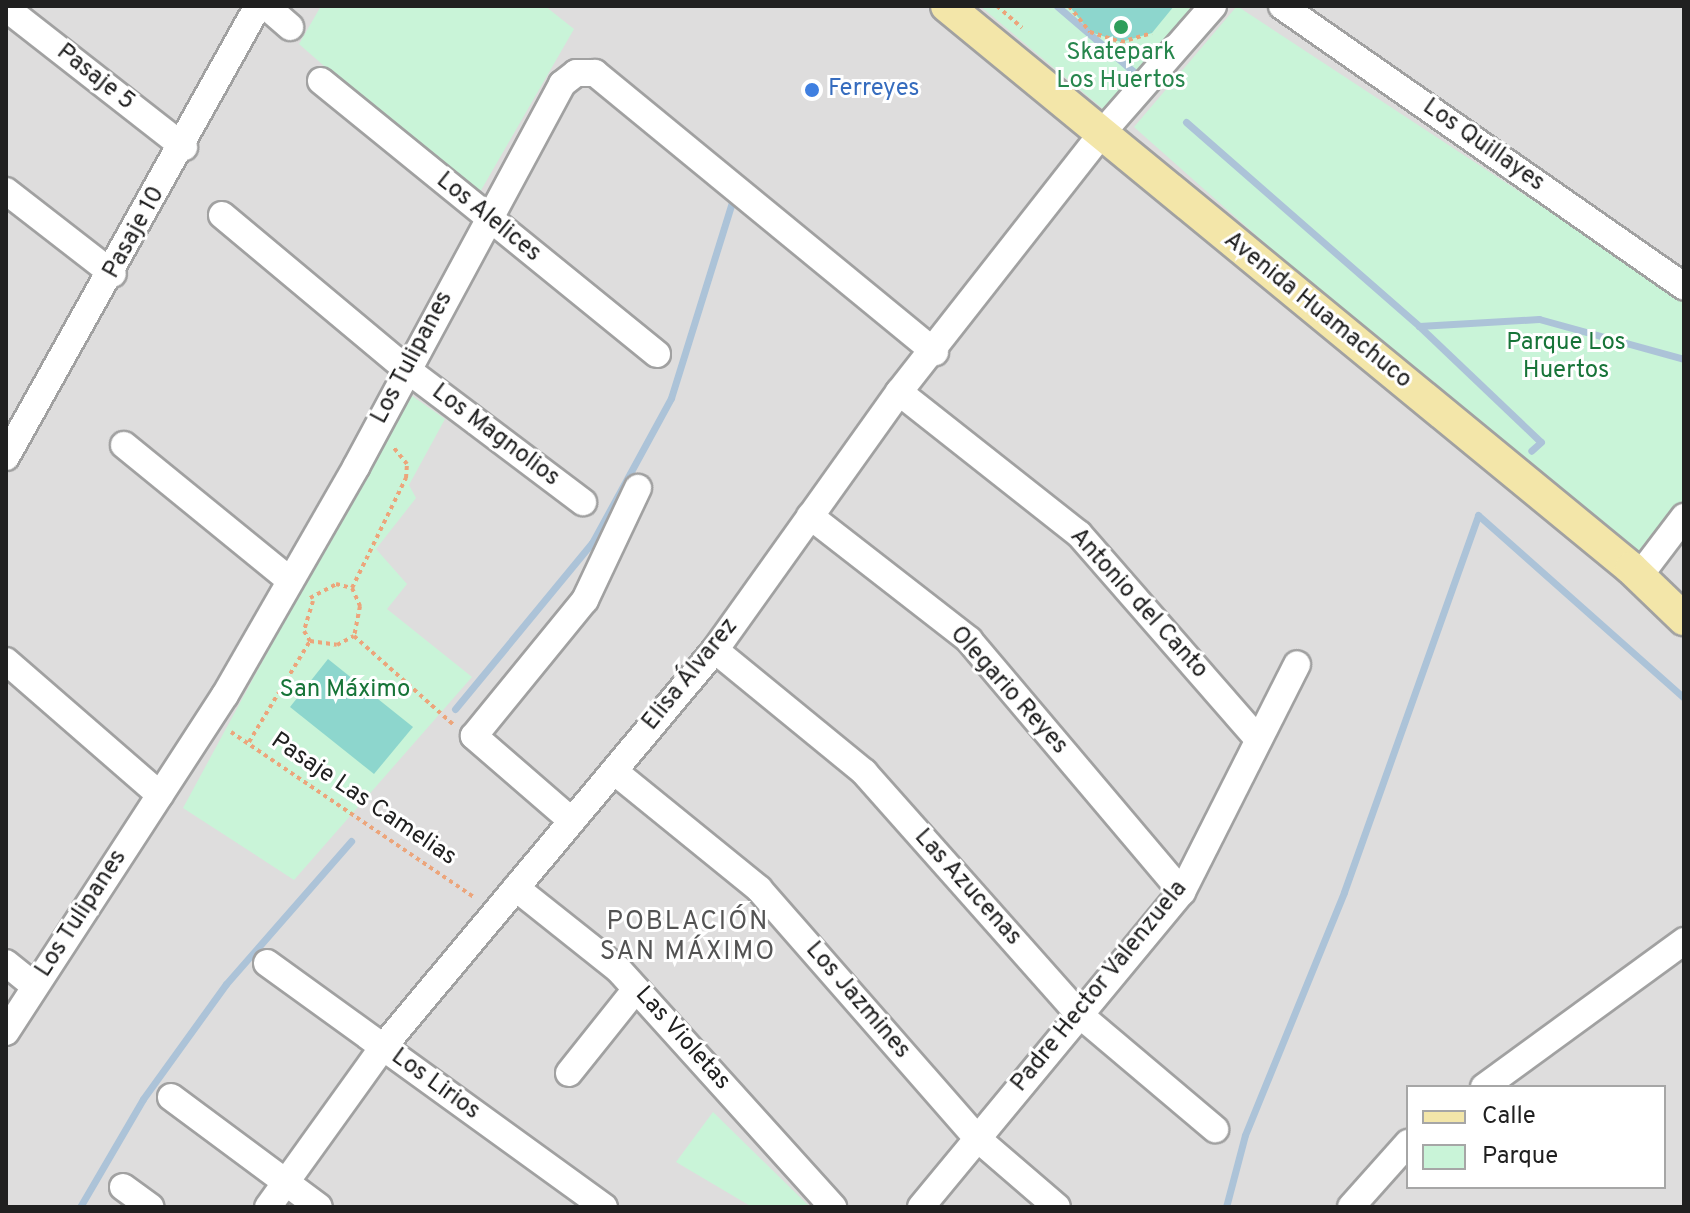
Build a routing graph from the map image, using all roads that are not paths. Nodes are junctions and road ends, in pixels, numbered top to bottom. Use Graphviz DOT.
graph roads {
  1 [pos="258,6"];
  2 [pos="266,6"];
  3 [pos="947,6"];
  4 [pos="1213,6"];
  5 [pos="1282,6"];
  6 [pos="6,8"];
  7 [pos="290,27"];
  8 [pos="321,81"];
  9 [pos="1101,134"];
  10 [pos="184,147"];
  11 [pos="6,191"];
  12 [pos="222,215"];
  13 [pos="489,219"];
  14 [pos="113,274"];
  15 [pos="1684,286"];
  16 [pos="935,352"];
  17 [pos="657,354"];
  18 [pos="405,368"];
  19 [pos="899,392"];
  20 [pos="124,445"];
  21 [pos="8,448"];
  22 [pos="638,488"];
  23 [pos="583,502"];
  24 [pos="810,516"];
  25 [pos="1684,517"];
  26 [pos="1640,575"];
  27 [pos="287,578"];
  28 [pos="1684,619"];
  29 [pos="715,650"];
  30 [pos="6,661"];
  31 [pos="1297,664"];
  32 [pos="1256,737"];
  33 [pos="614,771"];
  34 [pos="160,795"];
  35 [pos="572,821"];
  36 [pos="516,888"];
  37 [pos="1182,892"];
  38 [pos="1684,941"];
  39 [pos="6,963"];
  40 [pos="267,963"];
  41 [pos="34,986"];
  42 [pos="636,989"];
  43 [pos="1080,1015"];
  44 [pos="6,1032"];
  45 [pos="383,1047"];
  46 [pos="569,1073"];
  47 [pos="1487,1085"];
  48 [pos="171,1097"];
  49 [pos="1215,1129"];
  50 [pos="978,1139"];
  51 [pos="1406,1145"];
  52 [pos="286,1182"];
  53 [pos="123,1187"];
  54 [pos="151,1207"];
  55 [pos="268,1207"];
  56 [pos="319,1207"];
  57 [pos="604,1207"];
  58 [pos="833,1207"];
  59 [pos="921,1207"];
  60 [pos="1057,1207"];
  61 [pos="1351,1207"];
  1 -- 10 [label="street, Pasaje 10"];
  2 -- 7 [label="street"];
  3 -- 9 [label="main road, Avenida Huamachuco"];
  4 -- 9 [label="street, Elisa Álvarez"];
  5 -- 15 [label="street, Los Quillayes"];
  6 -- 10 [label="street, Pasaje 5"];
  8 -- 13 [label="street, Los Alelices"];
  9 -- 16 [label="street, Elisa Álvarez"];
  9 -- 26 [label="main road, Avenida Huamachuco"];
  10 -- 14 [label="street, Pasaje 10"];
  11 -- 14 [label="street"];
  12 -- 18 [label="street, Los Magnolios"];
  13 -- 16 [label="street, Los Tulipanes"];
  13 -- 17 [label="street, Los Alelices"];
  13 -- 18 [label="street, Los Tulipanes"];
  14 -- 21 [label="street, Pasaje 10"];
  16 -- 19 [label="street, Elisa Álvarez"];
  18 -- 23 [label="street, Los Magnolios"];
  18 -- 27 [label="street, Los Tulipanes"];
  19 -- 24 [label="street, Elisa Álvarez"];
  19 -- 32 [label="street, Antonio del Canto"];
  20 -- 27 [label="street"];
  22 -- 35 [label="street"];
  24 -- 29 [label="street, Elisa Álvarez"];
  24 -- 37 [label="street, Olegario Reyes"];
  25 -- 26 [label="street"];
  26 -- 28 [label="main road, Avenida Huamachuco"];
  27 -- 34 [label="street, Los Tulipanes"];
  29 -- 33 [label="street, Elisa Álvarez"];
  29 -- 43 [label="street, Las Azucenas"];
  30 -- 34 [label="street"];
  31 -- 32 [label="street, Padre Hector Valenzuela"];
  32 -- 37 [label="street, Padre Hector Valenzuela"];
  33 -- 35 [label="street, Elisa Álvarez"];
  33 -- 50 [label="street, Los Jazmines"];
  34 -- 41 [label="street, Los Tulipanes"];
  35 -- 36 [label="street, Elisa Álvarez"];
  36 -- 42 [label="street, Las Violetas"];
  36 -- 45 [label="street, Elisa Álvarez"];
  37 -- 43 [label="street, Padre Hector Valenzuela"];
  38 -- 47 [label="street"];
  39 -- 41 [label="street"];
  40 -- 45 [label="street, Los Lirios"];
  41 -- 44 [label="street, Los Tulipanes"];
  42 -- 46 [label="street"];
  42 -- 58 [label="street, Las Violetas"];
  43 -- 49 [label="street, Las Azucenas"];
  43 -- 50 [label="street, Padre Hector Valenzuela"];
  45 -- 52 [label="street, Elisa Álvarez"];
  45 -- 57 [label="street, Los Lirios"];
  48 -- 52 [label="street"];
  50 -- 59 [label="street, Padre Hector Valenzuela"];
  50 -- 60 [label="street, Los Jazmines"];
  51 -- 61 [label="street"];
  52 -- 55 [label="street, Elisa Álvarez"];
  52 -- 56 [label="street"];
  53 -- 54 [label="street"];
}
